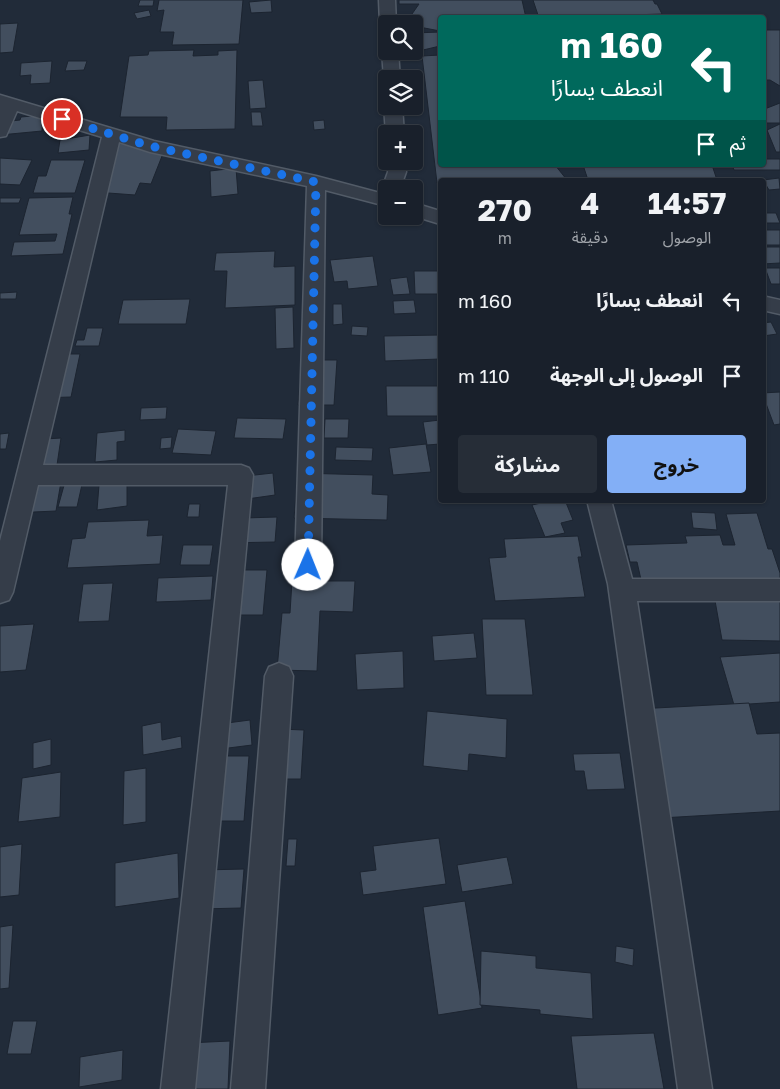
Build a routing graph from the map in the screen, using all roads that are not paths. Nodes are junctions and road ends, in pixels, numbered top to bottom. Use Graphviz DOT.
graph roads {
  1 [pos="387,0"];
  2 [pos="388,15"];
  3 [pos="6,102"];
  4 [pos="0,132"];
  5 [pos="112,134"];
  6 [pos="316,182"];
  7 [pos="378,195"];
  8 [pos="423,212"];
  9 [pos="438,217"];
  10 [pos="766,304"];
  11 [pos="780,307"];
  12 [pos="29,475"];
  13 [pos="600,503"];
  14 [pos="308,565"];
  15 [pos="622,590"];
  16 [pos="780,590"];
  17 [pos="0,592"];
  18 [pos="280,676"];
  19 [pos="178,1089"];
  20 [pos="248,1089"];
  21 [pos="695,1089"];
  1 -- 2 [label="street"];
  3 -- 4 [label="street"];
  3 -- 5 [label="street"];
  5 -- 6 [label="street"];
  5 -- 12 [label="street"];
  6 -- 7 [label="street"];
  6 -- 14 [label="street"];
  8 -- 9 [label="street"];
  10 -- 11 [label="street"];
  12 -- 17 [label="street"];
  12 -- 19 [label="street"];
  13 -- 15 [label="street"];
  15 -- 16 [label="street"];
  15 -- 21 [label="street"];
  18 -- 20 [label="street"];
}
